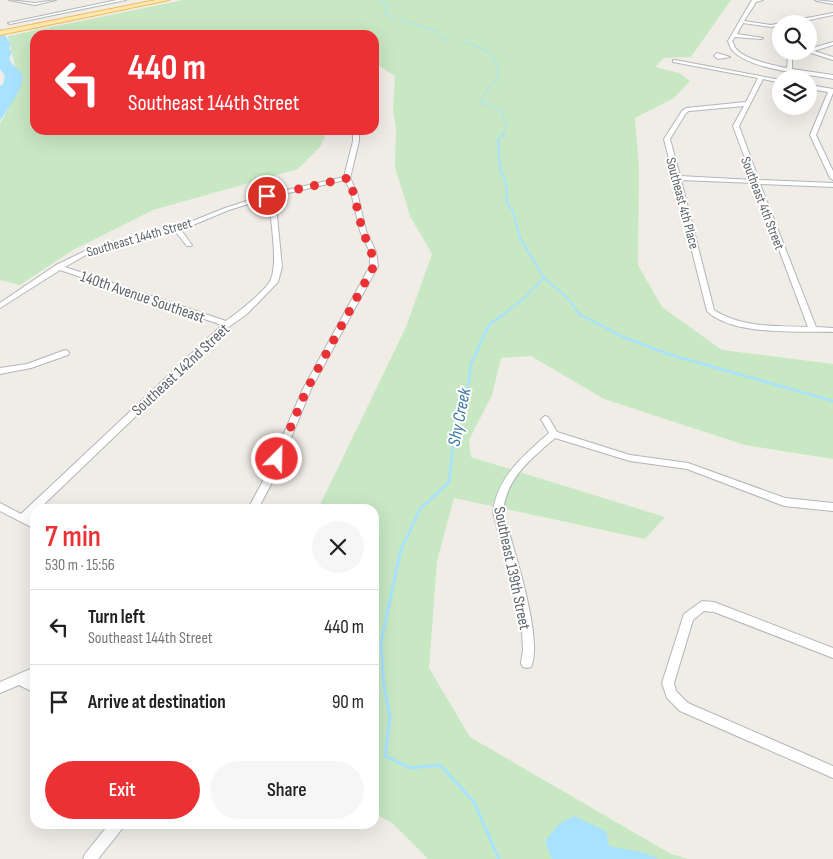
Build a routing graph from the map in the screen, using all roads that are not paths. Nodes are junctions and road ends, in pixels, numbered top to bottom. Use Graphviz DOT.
graph roads {
  1 [pos="11,0"];
  2 [pos="54,0"];
  3 [pos="124,0"];
  4 [pos="166,0"];
  5 [pos="761,0"];
  6 [pos="817,0"];
  7 [pos="754,1"];
  8 [pos="833,3"];
  9 [pos="35,4"];
  10 [pos="801,12"];
  11 [pos="833,14"];
  12 [pos="807,15"];
  13 [pos="817,17"];
  14 [pos="34,18"];
  15 [pos="742,22"];
  16 [pos="772,25"];
  17 [pos="11,28"];
  18 [pos="0,34"];
  19 [pos="734,35"];
  20 [pos="760,38"];
  21 [pos="833,43"];
  22 [pos="817,48"];
  23 [pos="738,54"];
  24 [pos="817,54"];
  25 [pos="727,56"];
  26 [pos="790,60"];
  27 [pos="833,60"];
  28 [pos="675,61"];
  29 [pos="789,69"];
  30 [pos="833,77"];
  31 [pos="761,78"];
  32 [pos="772,79"];
  33 [pos="817,88"];
  34 [pos="832,91"];
  35 [pos="747,104"];
  36 [pos="356,135"];
  37 [pos="348,178"];
  38 [pos="677,178"];
  39 [pos="833,178"];
  40 [pos="754,182"];
  41 [pos="833,185"];
  42 [pos="267,196"];
  43 [pos="177,229"];
  44 [pos="190,245"];
  45 [pos="59,267"];
  46 [pos="0,306"];
  47 [pos="728,322"];
  48 [pos="227,324"];
  49 [pos="813,329"];
  50 [pos="833,330"];
  51 [pos="65,354"];
  52 [pos="0,370"];
  53 [pos="545,419"];
  54 [pos="554,434"];
  55 [pos="38,504"];
  56 [pos="256,504"];
  57 [pos="0,507"];
  58 [pos="833,507"];
  59 [pos="30,511"];
  60 [pos="23,518"];
  61 [pos="30,522"];
  62 [pos="833,653"];
  63 [pos="527,663"];
  64 [pos="30,674"];
  65 [pos="20,679"];
  66 [pos="30,685"];
  67 [pos="0,688"];
  68 [pos="833,772"];
  69 [pos="113,829"];
  70 [pos="90,859"];
  1 -- 9 [label="street"];
  2 -- 9 [label="street"];
  3 -- 14 [label="street"];
  4 -- 17 [label="main road"];
  5 -- 7 [label="street"];
  6 -- 8 [label="street"];
  7 -- 15 [label="street"];
  9 -- 14 [label="street"];
  10 -- 12 [label="street"];
  11 -- 13 [label="street"];
  14 -- 17 [label="street"];
  15 -- 16 [label="street"];
  15 -- 19 [label="street"];
  17 -- 18 [label="main road"];
  19 -- 20 [label="street"];
  19 -- 23 [label="street"];
  21 -- 22 [label="street"];
  23 -- 25 [label="street"];
  23 -- 29 [label="street"];
  24 -- 27 [label="street"];
  26 -- 29 [label="street"];
  28 -- 31 [label="street"];
  29 -- 30 [label="street"];
  31 -- 32 [label="street"];
  31 -- 35 [label="street, Southeast 4th Street"];
  33 -- 34 [label="street"];
  34 -- 39 [label="street"];
  35 -- 38 [label="street, Southeast 4th Place"];
  35 -- 40 [label="street, Southeast 4th Street"];
  36 -- 37 [label="street"];
  37 -- 42 [label="street, Southeast 144th Street"];
  37 -- 56 [label="street"];
  38 -- 40 [label="street"];
  38 -- 47 [label="street, Southeast 4th Place"];
  40 -- 41 [label="street"];
  40 -- 49 [label="street, Southeast 4th Street"];
  42 -- 43 [label="street, Southeast 144th Street"];
  42 -- 48 [label="street, Southeast 142nd Street"];
  43 -- 44 [label="street"];
  43 -- 45 [label="street, Southeast 144th Street"];
  45 -- 46 [label="street, Southeast 144th Street"];
  45 -- 48 [label="street, 140th Avenue Southeast"];
  47 -- 49 [label="street"];
  48 -- 55 [label="street, Southeast 142nd Street"];
  49 -- 50 [label="street"];
  51 -- 52 [label="street"];
  53 -- 54 [label="street"];
  54 -- 58 [label="street"];
  54 -- 63 [label="street, Southeast 139th Street"];
  57 -- 60 [label="street"];
  59 -- 60 [label="street, Southeast 142nd Street"];
  60 -- 61 [label="street"];
  62 -- 68 [label="street"];
  64 -- 65 [label="street"];
  65 -- 66 [label="street"];
  65 -- 67 [label="street"];
  69 -- 70 [label="street"];
}
